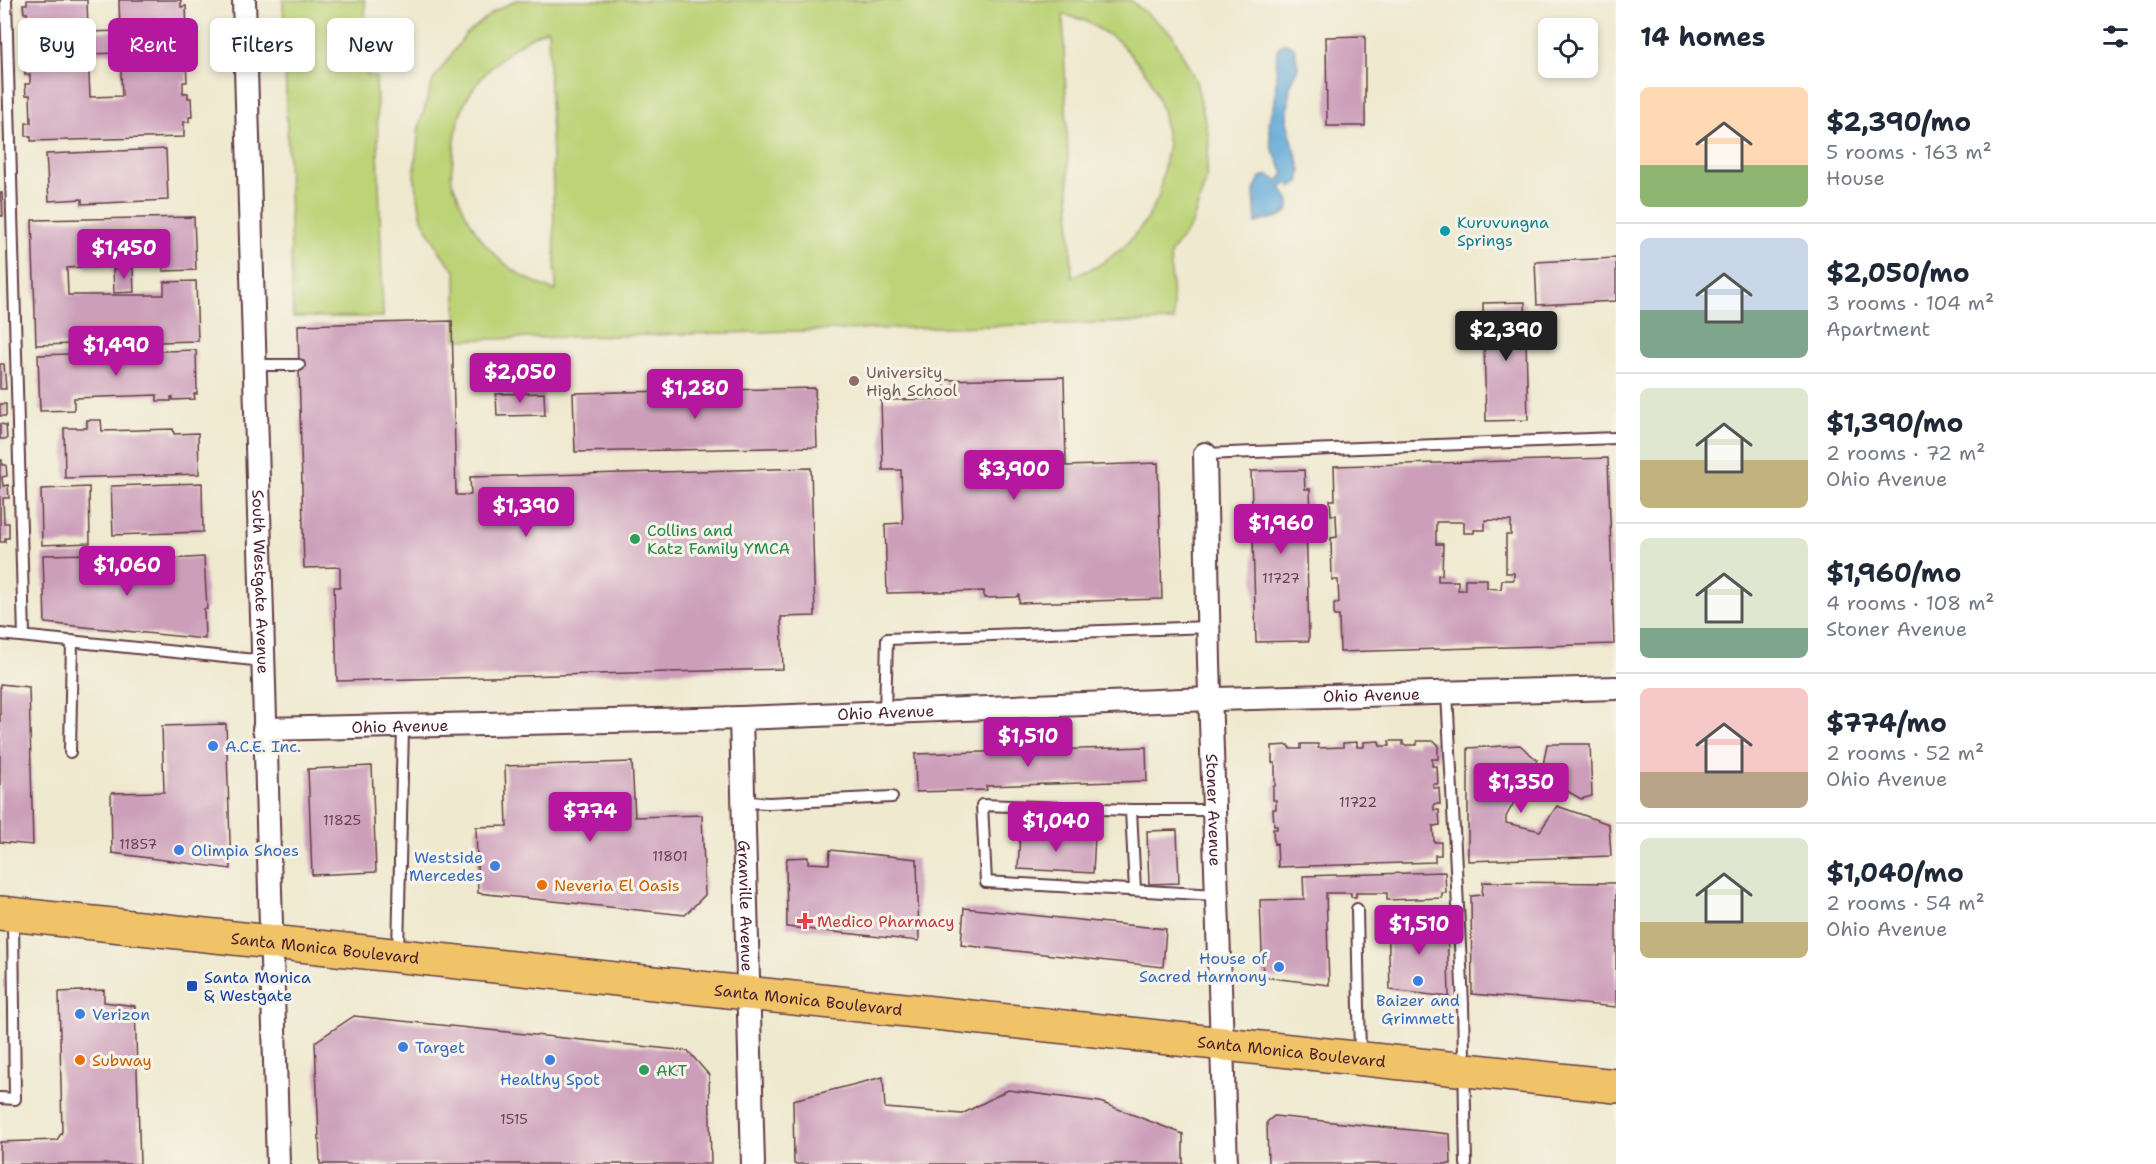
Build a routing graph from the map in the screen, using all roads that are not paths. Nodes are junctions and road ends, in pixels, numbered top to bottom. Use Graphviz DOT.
graph roads {
  1 [pos="6,0"];
  2 [pos="244,0"];
  3 [pos="255,365"];
  4 [pos="299,365"];
  5 [pos="1616,438"];
  6 [pos="1205,454"];
  7 [pos="1209,627"];
  8 [pos="0,633"];
  9 [pos="24,636"];
  10 [pos="72,641"];
  11 [pos="264,661"];
  12 [pos="1616,688"];
  13 [pos="1447,693"];
  14 [pos="1210,700"];
  15 [pos="885,712"];
  16 [pos="741,718"];
  17 [pos="403,727"];
  18 [pos="264,729"];
  19 [pos="70,752"];
  20 [pos="892,797"];
  21 [pos="743,802"];
  22 [pos="1131,810"];
  23 [pos="1215,810"];
  24 [pos="1135,890"];
  25 [pos="1217,895"];
  26 [pos="1357,909"];
  27 [pos="7,913"];
  28 [pos="273,941"];
  29 [pos="398,956"];
  30 [pos="749,992"];
  31 [pos="1222,1043"];
  32 [pos="1360,1059"];
  33 [pos="1465,1071"];
  34 [pos="1616,1086"];
  35 [pos="0,1098"];
  36 [pos="278,1164"];
  37 [pos="753,1164"];
  38 [pos="1226,1164"];
  39 [pos="1466,1164"];
  1 -- 9 [label="lane"];
  2 -- 3 [label="street, South Westgate Avenue"];
  3 -- 4 [label="lane"];
  3 -- 11 [label="street, South Westgate Avenue"];
  5 -- 6 [label="lane"];
  6 -- 7 [label="street, Stoner Avenue"];
  7 -- 14 [label="street, Stoner Avenue"];
  7 -- 15 [label="lane"];
  8 -- 9 [label="lane"];
  9 -- 10 [label="lane"];
  10 -- 11 [label="lane"];
  10 -- 19 [label="lane"];
  11 -- 18 [label="street, South Westgate Avenue"];
  12 -- 13 [label="street, Ohio Avenue"];
  13 -- 14 [label="street, Ohio Avenue"];
  13 -- 33 [label="lane"];
  14 -- 15 [label="street, Ohio Avenue"];
  14 -- 23 [label="street, Stoner Avenue"];
  15 -- 16 [label="street, Ohio Avenue"];
  16 -- 17 [label="street, Ohio Avenue"];
  16 -- 21 [label="street, Granville Avenue"];
  17 -- 18 [label="street, Ohio Avenue"];
  17 -- 29 [label="lane"];
  18 -- 28 [label="street, South Westgate Avenue"];
  20 -- 21 [label="lane"];
  21 -- 30 [label="street, Granville Avenue"];
  22 -- 23 [label="lane"];
  22 -- 24 [label="lane"];
  22 -- 24 [label="lane"];
  23 -- 25 [label="street, Stoner Avenue"];
  24 -- 25 [label="lane"];
  25 -- 31 [label="street, Stoner Avenue"];
  26 -- 32 [label="lane"];
  27 -- 28 [label="main road, Santa Monica Boulevard"];
  27 -- 35 [label="lane"];
  28 -- 29 [label="main road, Santa Monica Boulevard"];
  28 -- 36 [label="street, South Westgate Avenue"];
  29 -- 30 [label="main road, Santa Monica Boulevard"];
  30 -- 31 [label="main road, Santa Monica Boulevard"];
  30 -- 37 [label="street, Granville Avenue"];
  31 -- 32 [label="main road, Santa Monica Boulevard"];
  31 -- 38 [label="street, Stoner Avenue"];
  32 -- 33 [label="main road, Santa Monica Boulevard"];
  33 -- 34 [label="main road, Santa Monica Boulevard"];
  33 -- 39 [label="lane"];
}
